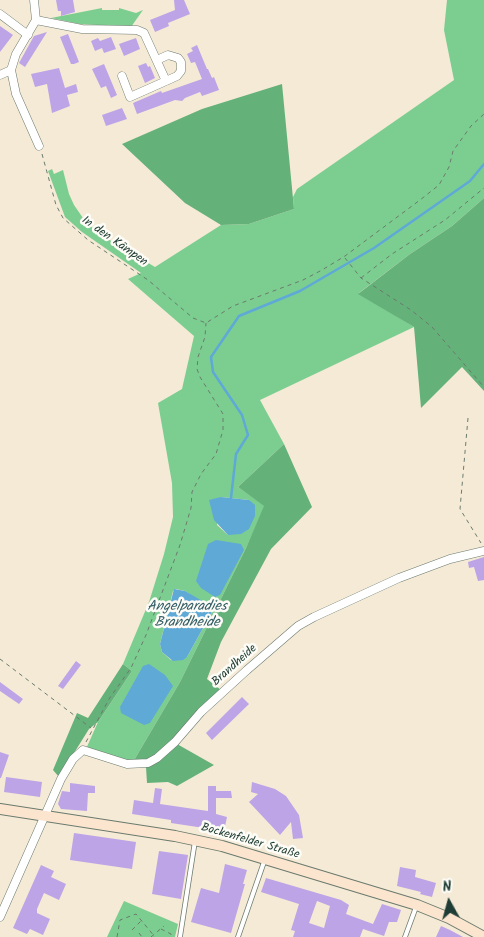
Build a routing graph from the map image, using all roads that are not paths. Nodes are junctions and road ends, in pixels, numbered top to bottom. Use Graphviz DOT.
graph roads {
  1 [pos="34,0"];
  2 [pos="0,14"];
  3 [pos="36,20"];
  4 [pos="28,35"];
  5 [pos="158,60"];
  6 [pos="11,70"];
  7 [pos="0,75"];
  8 [pos="122,76"];
  9 [pos="166,80"];
  10 [pos="40,146"];
  11 [pos="484,549"];
  12 [pos="0,809"];
  13 [pos="45,816"];
  14 [pos="196,840"];
  15 [pos="265,859"];
  16 [pos="417,905"];
  17 [pos="0,917"];
  18 [pos="180,937"];
  19 [pos="238,937"];
  20 [pos="405,937"];
  21 [pos="484,937"];
  1 -- 3 [label="street"];
  2 -- 4 [label="street"];
  3 -- 4 [label="street"];
  3 -- 5 [label="street"];
  4 -- 6 [label="street"];
  5 -- 9 [label="street"];
  5 -- 9 [label="street"];
  6 -- 7 [label="street"];
  6 -- 10 [label="street"];
  8 -- 9 [label="street"];
  11 -- 13 [label="street, Brandheide"];
  12 -- 13 [label="main road, Bockenfelder Straße"];
  13 -- 14 [label="main road, Bockenfelder Straße"];
  13 -- 17 [label="street"];
  14 -- 15 [label="main road, Bockenfelder Straße"];
  14 -- 18 [label="lane"];
  15 -- 16 [label="main road, Bockenfelder Straße"];
  15 -- 19 [label="lane"];
  16 -- 20 [label="lane"];
  16 -- 21 [label="main road, Bockenfelder Straße"];
}
